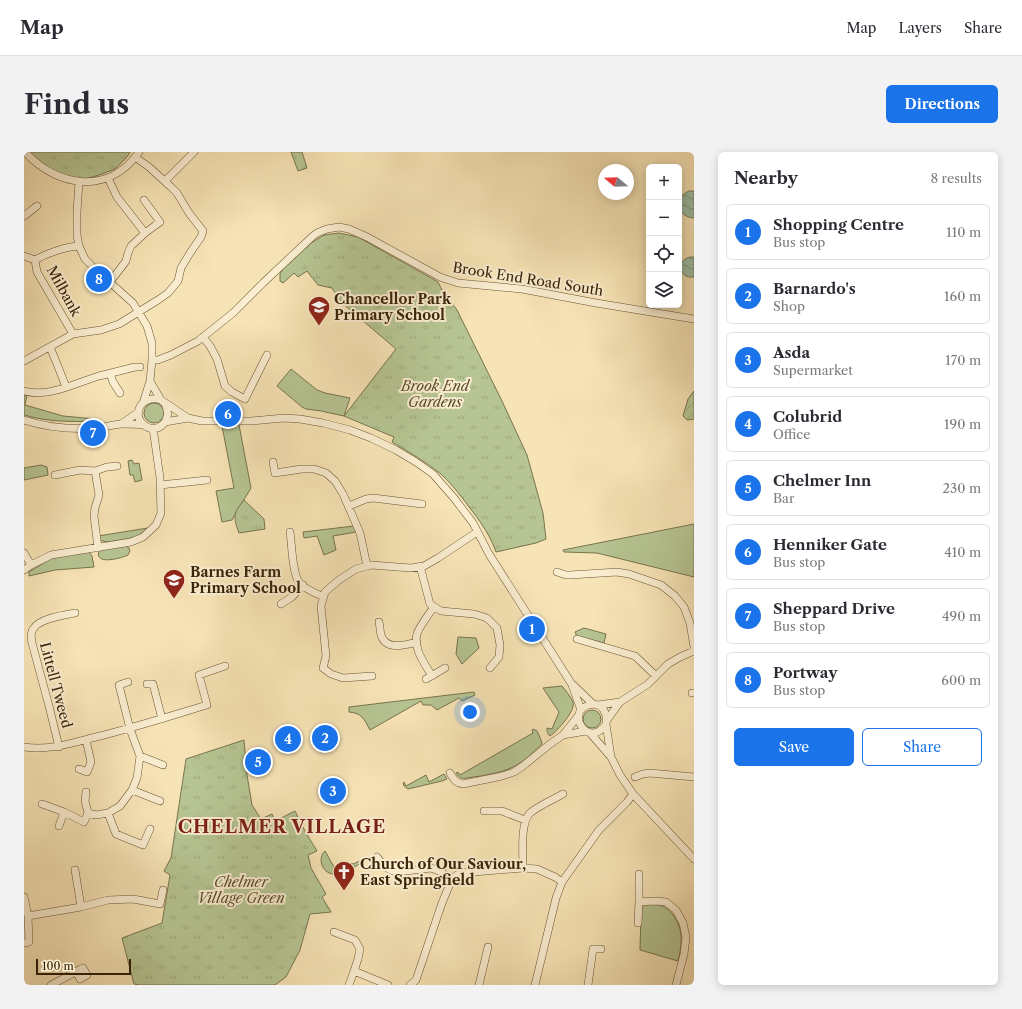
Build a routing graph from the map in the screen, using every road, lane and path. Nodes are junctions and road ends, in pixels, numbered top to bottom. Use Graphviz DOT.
graph roads {
  1 [pos="25,152"];
  2 [pos="194,152"];
  3 [pos="137,154"];
  4 [pos="108,178"];
  5 [pos="165,181"];
  6 [pos="79,182"];
  7 [pos="144,200"];
  8 [pos="37,206"];
  9 [pos="24,216"];
  10 [pos="145,233"];
  11 [pos="78,246"];
  12 [pos="24,256"];
  13 [pos="35,260"];
  14 [pos="110,282"];
  15 [pos="139,312"];
  16 [pos="694,319"];
  17 [pos="73,334"];
  18 [pos="203,337"];
  19 [pos="50,347"];
  20 [pos="267,356"];
  21 [pos="152,360"];
  22 [pos="24,362"];
  23 [pos="140,367"];
  24 [pos="110,373"];
  25 [pos="150,381"];
  26 [pos="66,388"];
  27 [pos="24,392"];
  28 [pos="120,393"];
  29 [pos="163,402"];
  30 [pos="143,403"];
  31 [pos="139,412"];
  32 [pos="188,418"];
  33 [pos="24,420"];
  34 [pos="165,422"];
  35 [pos="121,424"];
  36 [pos="144,424"];
  37 [pos="153,428"];
  38 [pos="274,462"];
  39 [pos="117,466"];
  40 [pos="95,471"];
  41 [pos="55,475"];
  42 [pos="207,480"];
  43 [pos="160,484"];
  44 [pos="422,504"];
  45 [pos="349,506"];
  46 [pos="290,532"];
  47 [pos="477,532"];
  48 [pos="98,548"];
  49 [pos="24,553"];
  50 [pos="31,565"];
  51 [pos="367,566"];
  52 [pos="420,566"];
  53 [pos="24,570"];
  54 [pos="557,572"];
  55 [pos="303,585"];
  56 [pos="324,597"];
  57 [pos="281,604"];
  58 [pos="434,607"];
  59 [pos="75,613"];
  60 [pos="379,622"];
  61 [pos="577,639"];
  62 [pos="417,642"];
  63 [pos="694,648"];
  64 [pos="694,651"];
  65 [pos="225,666"];
  66 [pos="445,668"];
  67 [pos="490,668"];
  68 [pos="372,676"];
  69 [pos="656,676"];
  70 [pos="128,682"];
  71 [pos="571,683"];
  72 [pos="146,684"];
  73 [pos="620,702"];
  74 [pos="595,705"];
  75 [pos="580,713"];
  76 [pos="162,719"];
  77 [pos="606,722"];
  78 [pos="130,729"];
  79 [pos="588,732"];
  80 [pos="563,735"];
  81 [pos="86,740"];
  82 [pos="24,747"];
  83 [pos="59,747"];
  84 [pos="140,756"];
  85 [pos="611,757"];
  86 [pos="163,765"];
  87 [pos="79,769"];
  88 [pos="450,773"];
  89 [pos="635,777"];
  90 [pos="694,778"];
  91 [pos="132,790"];
  92 [pos="86,792"];
  93 [pos="563,794"];
  94 [pos="633,794"];
  95 [pos="160,801"];
  96 [pos="42,804"];
  97 [pos="64,812"];
  98 [pos="108,812"];
  99 [pos="484,812"];
  100 [pos="88,813"];
  101 [pos="525,820"];
  102 [pos="59,826"];
  103 [pos="150,829"];
  104 [pos="376,857"];
  105 [pos="694,859"];
  106 [pos="523,868"];
  107 [pos="75,870"];
  108 [pos="638,874"];
  109 [pos="452,879"];
  110 [pos="562,882"];
  111 [pos="162,890"];
  112 [pos="24,897"];
  113 [pos="639,902"];
  114 [pos="81,907"];
  115 [pos="28,916"];
  116 [pos="638,923"];
  117 [pos="334,932"];
  118 [pos="24,943"];
  119 [pos="488,947"];
  120 [pos="601,949"];
  121 [pos="354,971"];
  122 [pos="76,972"];
  123 [pos="51,985"];
  124 [pos="349,985"];
  125 [pos="388,985"];
  126 [pos="410,985"];
  127 [pos="479,985"];
  128 [pos="536,985"];
  129 [pos="588,985"];
  130 [pos="676,985"];
  1 -- 6 [label="street"];
  2 -- 5 [label="street"];
  3 -- 4 [label="street"];
  3 -- 5 [label="street"];
  4 -- 6 [label="street"];
  4 -- 10 [label="street"];
  5 -- 15 [label="street, Milbank"];
  6 -- 11 [label="street"];
  7 -- 10 [label="street"];
  8 -- 9 [label="street"];
  10 -- 14 [label="street"];
  11 -- 13 [label="street, Milbank"];
  11 -- 14 [label="street"];
  12 -- 13 [label="street"];
  13 -- 17 [label="street, Milbank"];
  14 -- 15 [label="street"];
  15 -- 17 [label="street, Milbank"];
  15 -- 21 [label="street"];
  16 -- 18 [label="street, Brook End Road South"];
  17 -- 19 [label="street"];
  18 -- 20 [label="street"];
  18 -- 21 [label="street, Brook End Road South"];
  19 -- 22 [label="street"];
  19 -- 26 [label="street"];
  21 -- 25 [label="street"];
  23 -- 24 [label="street"];
  24 -- 26 [label="street"];
  24 -- 28 [label="street"];
  25 -- 29 [label="street"];
  25 -- 30 [label="street"];
  26 -- 27 [label="street"];
  29 -- 30 [label="street"];
  29 -- 32 [label="street"];
  29 -- 34 [label="street"];
  30 -- 31 [label="street"];
  31 -- 35 [label="street"];
  31 -- 36 [label="street"];
  32 -- 34 [label="street"];
  32 -- 47 [label="street"];
  33 -- 35 [label="street"];
  34 -- 37 [label="street"];
  35 -- 36 [label="street"];
  36 -- 37 [label="street"];
  37 -- 43 [label="street"];
  38 -- 45 [label="street"];
  39 -- 40 [label="street"];
  40 -- 41 [label="street"];
  40 -- 48 [label="street"];
  42 -- 43 [label="street"];
  43 -- 48 [label="street"];
  44 -- 45 [label="street"];
  45 -- 51 [label="street"];
  46 -- 55 [label="street"];
  47 -- 52 [label="street"];
  47 -- 71 [label="street"];
  48 -- 50 [label="street"];
  49 -- 50 [label="street"];
  50 -- 53 [label="street"];
  51 -- 52 [label="street"];
  51 -- 56 [label="street"];
  52 -- 58 [label="street"];
  54 -- 63 [label="street"];
  55 -- 56 [label="street"];
  55 -- 57 [label="street"];
  56 -- 68 [label="street"];
  58 -- 62 [label="street"];
  58 -- 67 [label="street"];
  59 -- 83 [label="street, Littell Tweed"];
  60 -- 62 [label="street"];
  61 -- 69 [label="street"];
  62 -- 66 [label="street"];
  64 -- 69 [label="street"];
  65 -- 76 [label="street"];
  69 -- 73 [label="street"];
  70 -- 78 [label="street"];
  71 -- 74 [label="street"];
  71 -- 75 [label="street"];
  72 -- 76 [label="street"];
  73 -- 74 [label="street"];
  73 -- 77 [label="street"];
  74 -- 75 [label="street"];
  74 -- 77 [label="street"];
  75 -- 79 [label="street"];
  75 -- 80 [label="street"];
  76 -- 78 [label="street"];
  77 -- 79 [label="street"];
  77 -- 85 [label="street"];
  78 -- 81 [label="street"];
  78 -- 84 [label="street"];
  79 -- 80 [label="street"];
  79 -- 85 [label="street"];
  80 -- 88 [label="street"];
  81 -- 83 [label="street"];
  81 -- 87 [label="street"];
  82 -- 83 [label="street"];
  84 -- 86 [label="street"];
  84 -- 91 [label="street"];
  85 -- 94 [label="street"];
  89 -- 90 [label="street"];
  91 -- 95 [label="street"];
  91 -- 98 [label="street"];
  92 -- 100 [label="street"];
  93 -- 101 [label="street"];
  94 -- 105 [label="street"];
  94 -- 110 [label="street"];
  96 -- 97 [label="street"];
  97 -- 100 [label="street"];
  97 -- 102 [label="street"];
  98 -- 100 [label="street"];
  98 -- 103 [label="street"];
  99 -- 101 [label="street"];
  101 -- 106 [label="street"];
  104 -- 109 [label="street"];
  106 -- 109 [label="street"];
  106 -- 110 [label="street"];
  107 -- 114 [label="street"];
  108 -- 113 [label="street"];
  109 -- 126 [label="street"];
  110 -- 128 [label="street"];
  111 -- 114 [label="street"];
  112 -- 115 [label="street"];
  113 -- 116 [label="street"];
  113 -- 130 [label="street"];
  114 -- 115 [label="street"];
  115 -- 118 [label="street"];
  117 -- 121 [label="street"];
  119 -- 127 [label="street"];
  120 -- 129 [label="street"];
  121 -- 124 [label="street"];
  121 -- 125 [label="street"];
  122 -- 123 [label="street"];
}
